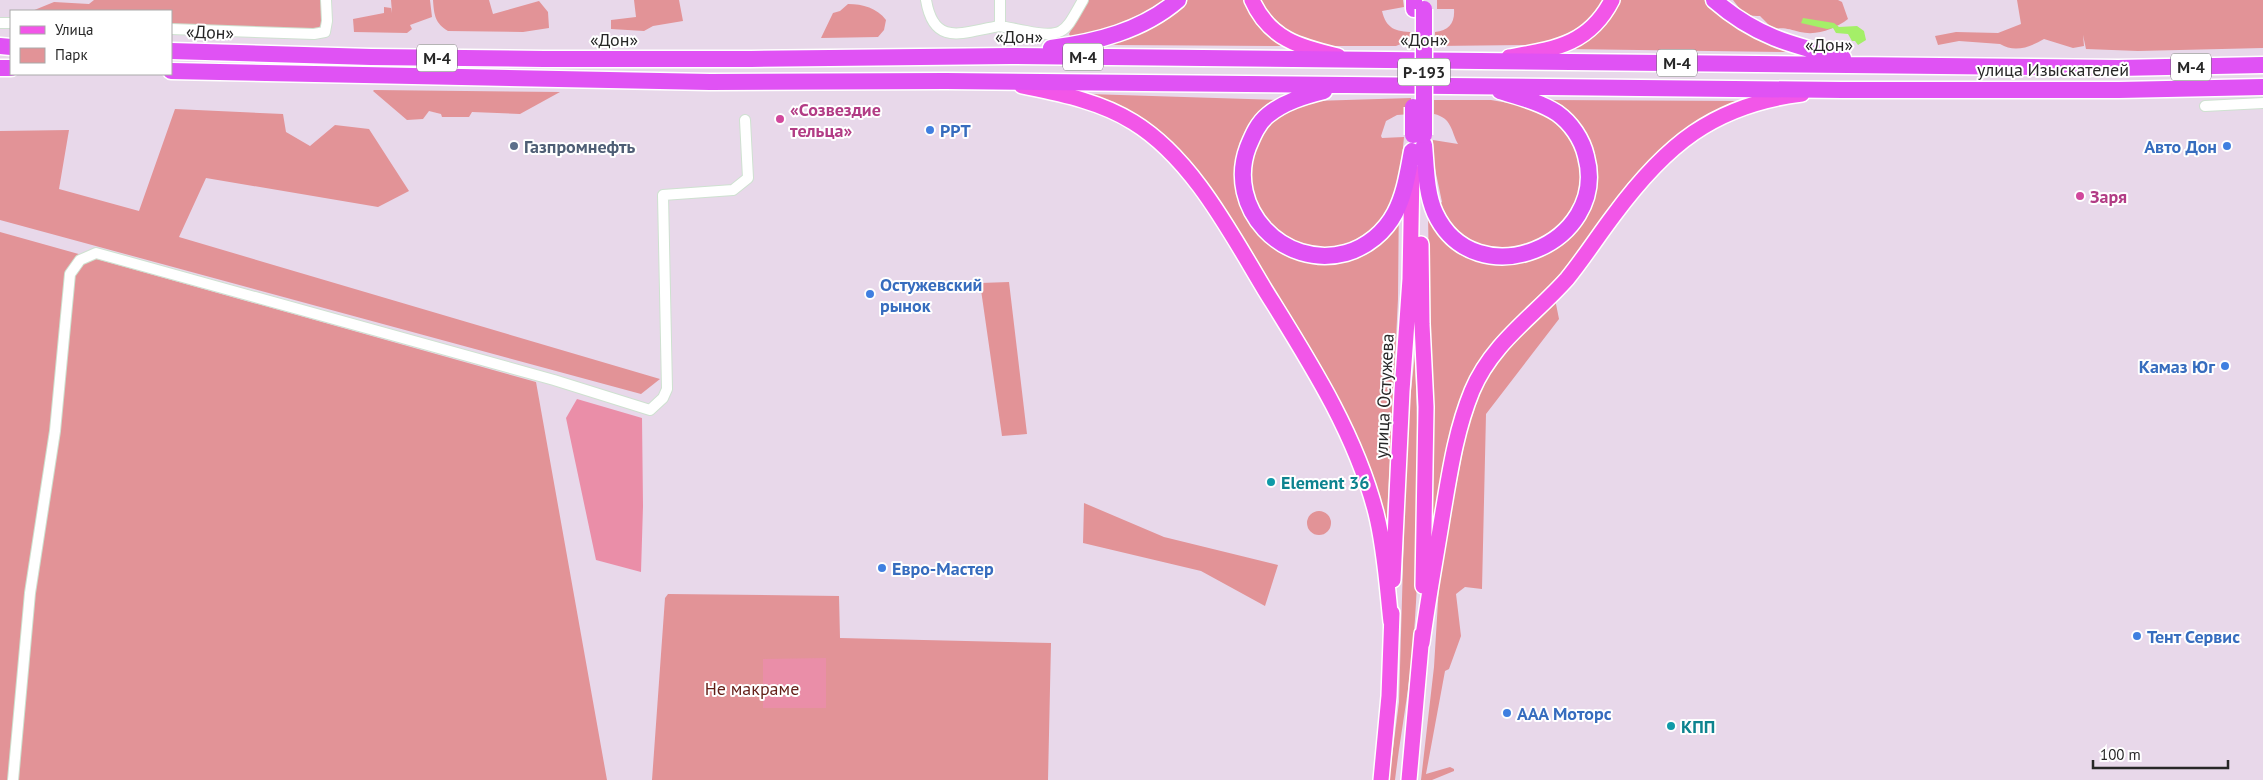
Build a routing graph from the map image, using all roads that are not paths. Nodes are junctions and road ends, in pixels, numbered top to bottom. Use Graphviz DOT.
graph roads {
  1 [pos="326,0"];
  2 [pos="1000,0"];
  3 [pos="1083,0"];
  4 [pos="1178,0"];
  5 [pos="1252,0"];
  6 [pos="1612,0"];
  7 [pos="1714,0"];
  8 [pos="926,2"];
  9 [pos="1419,3"];
  10 [pos="1000,26"];
  11 [pos="172,29"];
  12 [pos="172,51"];
  13 [pos="1011,56"];
  14 [pos="1351,60"];
  15 [pos="1487,60"];
  16 [pos="1867,64"];
  17 [pos="2263,65"];
  18 [pos="172,71"];
  19 [pos="999,82"];
  20 [pos="1350,86"];
  21 [pos="2263,87"];
  22 [pos="1488,88"];
  23 [pos="1842,90"];
  24 [pos="2263,103"];
  25 [pos="2206,106"];
  26 [pos="745,120"];
  27 [pos="1418,141"];
  28 [pos="1392,622"];
  29 [pos="1422,643"];
  30 [pos="1389,696"];
  31 [pos="12,780"];
  32 [pos="1373,780"];
  33 [pos="1381,780"];
  34 [pos="1409,780"];
  1 -- 11 [label="street"];
  2 -- 10 [label="street"];
  3 -- 10 [label="street"];
  4 -- 13 [label="highway"];
  5 -- 14 [label="main road"];
  6 -- 15 [label="main road"];
  7 -- 16 [label="highway"];
  8 -- 10 [label="street"];
  9 -- 27 [label="highway, Р-193, bridge"];
  12 -- 13 [label="highway, «Дон» / М-4"];
  13 -- 14 [label="highway, «Дон» / М-4"];
  14 -- 15 [label="highway, «Дон» / М-4"];
  15 -- 16 [label="highway, «Дон» / М-4"];
  16 -- 17 [label="highway, улица Изыскателей / М-4"];
  18 -- 19 [label="highway, М-4"];
  19 -- 20 [label="highway, М-4"];
  19 -- 28 [label="main road"];
  20 -- 22 [label="highway, М-4"];
  20 -- 27 [label="highway"];
  21 -- 23 [label="highway, улица Изыскателей / М-4"];
  22 -- 23 [label="highway, М-4"];
  22 -- 27 [label="highway"];
  23 -- 29 [label="main road"];
  24 -- 25 [label="street"];
  26 -- 31 [label="street"];
  27 -- 28 [label="main road, улица Остужева"];
  27 -- 29 [label="main road, улица Остужева"];
  28 -- 30 [label="main road, улица Остужева"];
  29 -- 34 [label="main road, улица Остужева"];
  30 -- 32 [label="main road"];
  30 -- 33 [label="main road, улица Остужева"];
}
